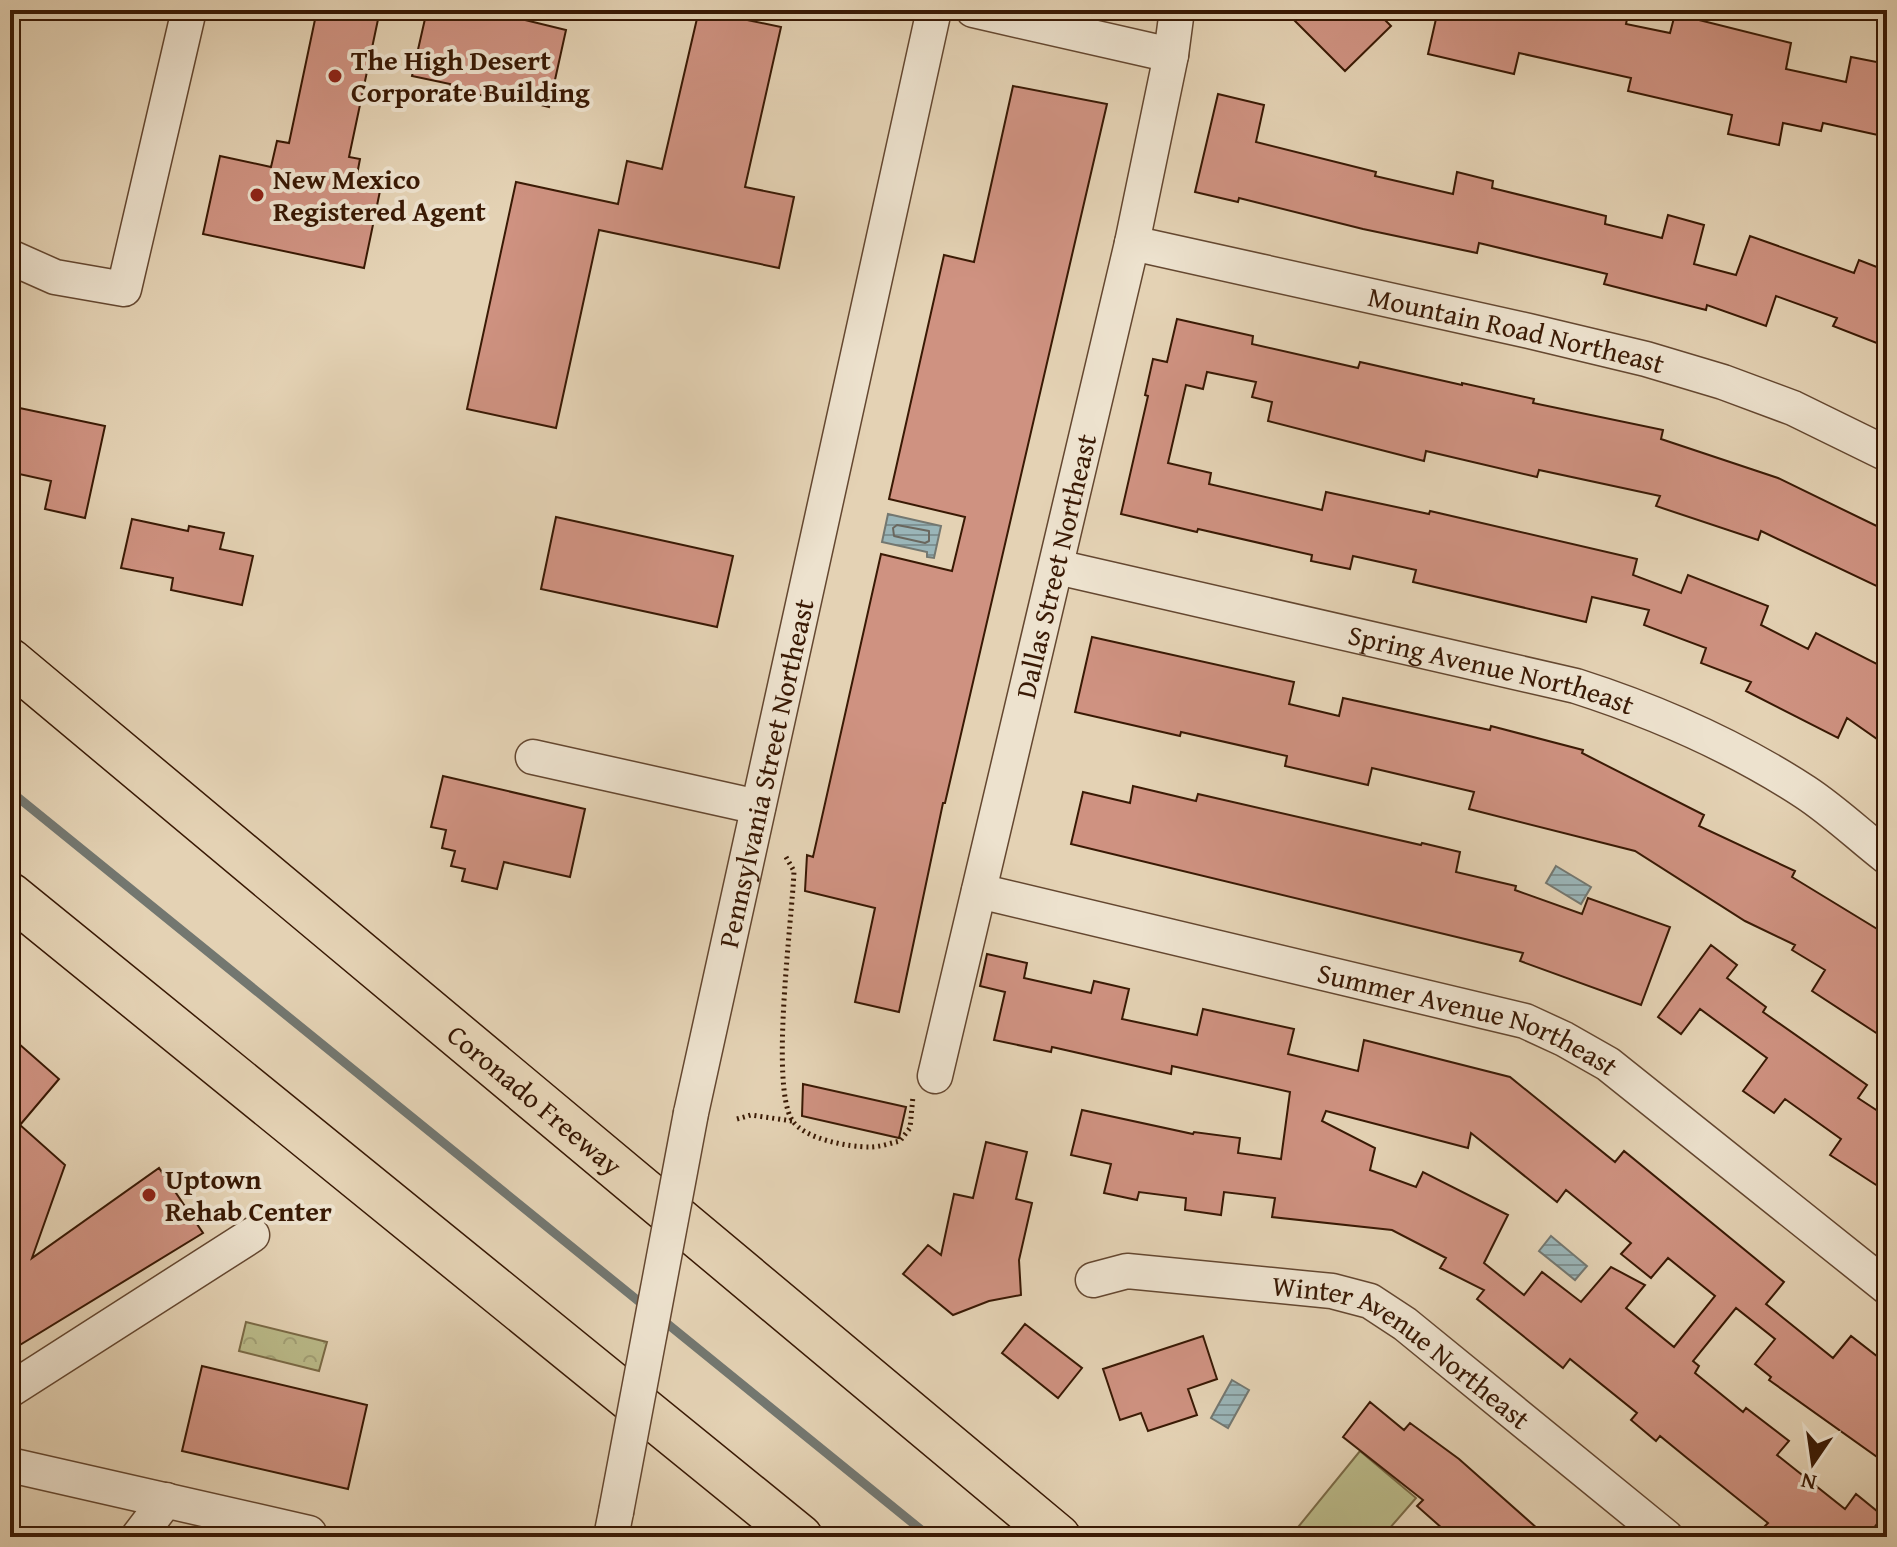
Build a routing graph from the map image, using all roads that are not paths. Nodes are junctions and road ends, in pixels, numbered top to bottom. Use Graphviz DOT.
graph roads {
  1 [pos="189,10"];
  2 [pos="934,10"];
  3 [pos="973,10"];
  4 [pos="1177,10"];
  5 [pos="1171,55"];
  6 [pos="1132,243"];
  7 [pos="10,257"];
  8 [pos="1887,454"];
  9 [pos="1057,567"];
  10 [pos="10,661"];
  11 [pos="533,757"];
  12 [pos="758,807"];
  13 [pos="1887,857"];
  14 [pos="979,891"];
  15 [pos="10,895"];
  16 [pos="925,1083"];
  17 [pos="252,1235"];
  18 [pos="1093,1280"];
  19 [pos="1887,1287"];
  20 [pos="10,1390"];
  21 [pos="10,1465"];
  22 [pos="166,1500"];
  23 [pos="614,1524"];
  24 [pos="309,1533"];
  25 [pos="138,1537"];
  26 [pos="800,1537"];
  27 [pos="1058,1537"];
  28 [pos="1666,1537"];
  1 -- 7 [label="street"];
  2 -- 12 [label="street, Pennsylvania Street Northeast"];
  3 -- 5 [label="street"];
  4 -- 5 [label="street, Dallas Street Northeast"];
  5 -- 6 [label="street, Dallas Street Northeast"];
  6 -- 8 [label="street, Mountain Road Northeast"];
  6 -- 9 [label="street, Dallas Street Northeast"];
  9 -- 13 [label="street, Spring Avenue Northeast"];
  9 -- 14 [label="street, Dallas Street Northeast"];
  10 -- 27 [label="highway, Coronado Freeway"];
  11 -- 12 [label="street"];
  12 -- 23 [label="street, Pennsylvania Street Northeast, bridge"];
  14 -- 16 [label="street, Dallas Street Northeast"];
  14 -- 19 [label="street, Summer Avenue Northeast"];
  15 -- 26 [label="highway"];
  17 -- 20 [label="street"];
  18 -- 28 [label="street, Winter Avenue Northeast"];
  21 -- 22 [label="street"];
  22 -- 24 [label="street"];
  22 -- 25 [label="street"];
}
